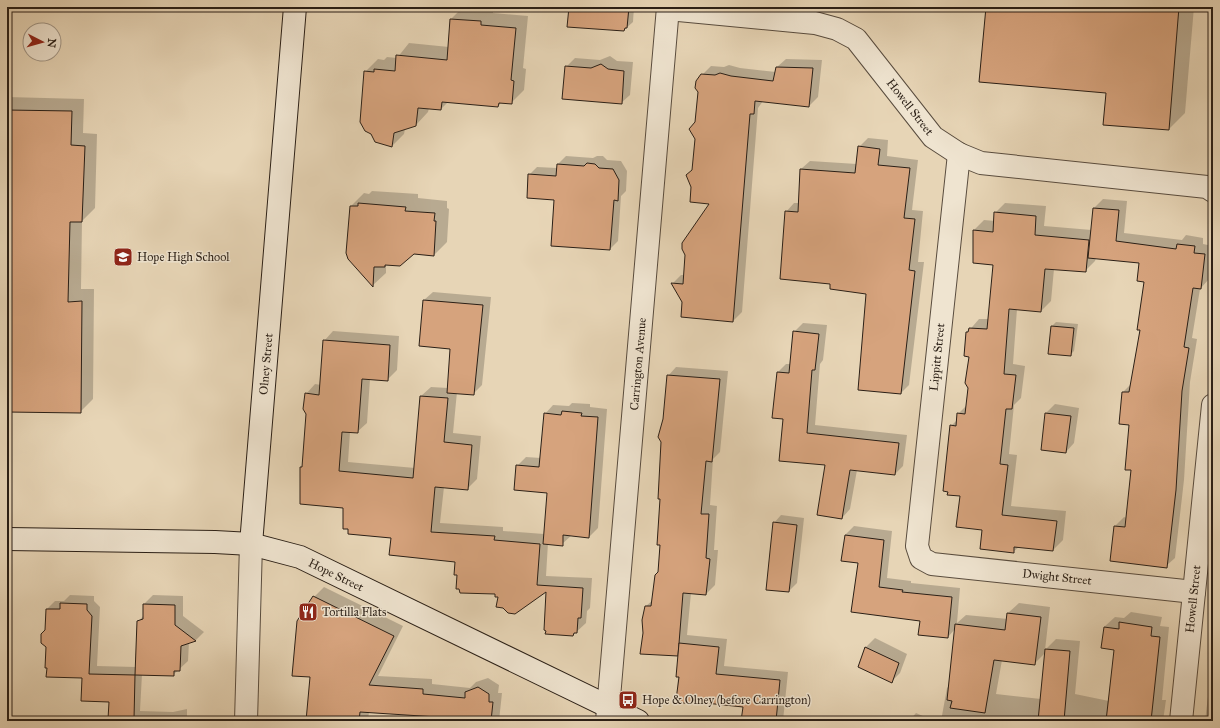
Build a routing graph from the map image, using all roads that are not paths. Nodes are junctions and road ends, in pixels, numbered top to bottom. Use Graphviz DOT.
graph roads {
  1 [pos="295,7"];
  2 [pos="668,8"];
  3 [pos="959,154"];
  4 [pos="1213,190"];
  5 [pos="1213,405"];
  6 [pos="7,539"];
  7 [pos="251,544"];
  8 [pos="920,558"];
  9 [pos="1194,592"];
  10 [pos="608,714"];
  11 [pos="246,721"];
  12 [pos="638,721"];
  13 [pos="1180,721"];
  1 -- 7 [label="street, Olney Street"];
  2 -- 3 [label="street, Howell Street"];
  2 -- 10 [label="street, Carrington Avenue"];
  3 -- 4 [label="street, Howell Street"];
  3 -- 8 [label="street, Lippitt Street"];
  5 -- 9 [label="street, Howell Street"];
  6 -- 7 [label="street, Hope Street"];
  7 -- 10 [label="street, Hope Street"];
  7 -- 11 [label="street, Olney Street"];
  8 -- 9 [label="street, Dwight Street"];
  9 -- 13 [label="street, Howell Street"];
  10 -- 12 [label="street, Hope Street"];
}
